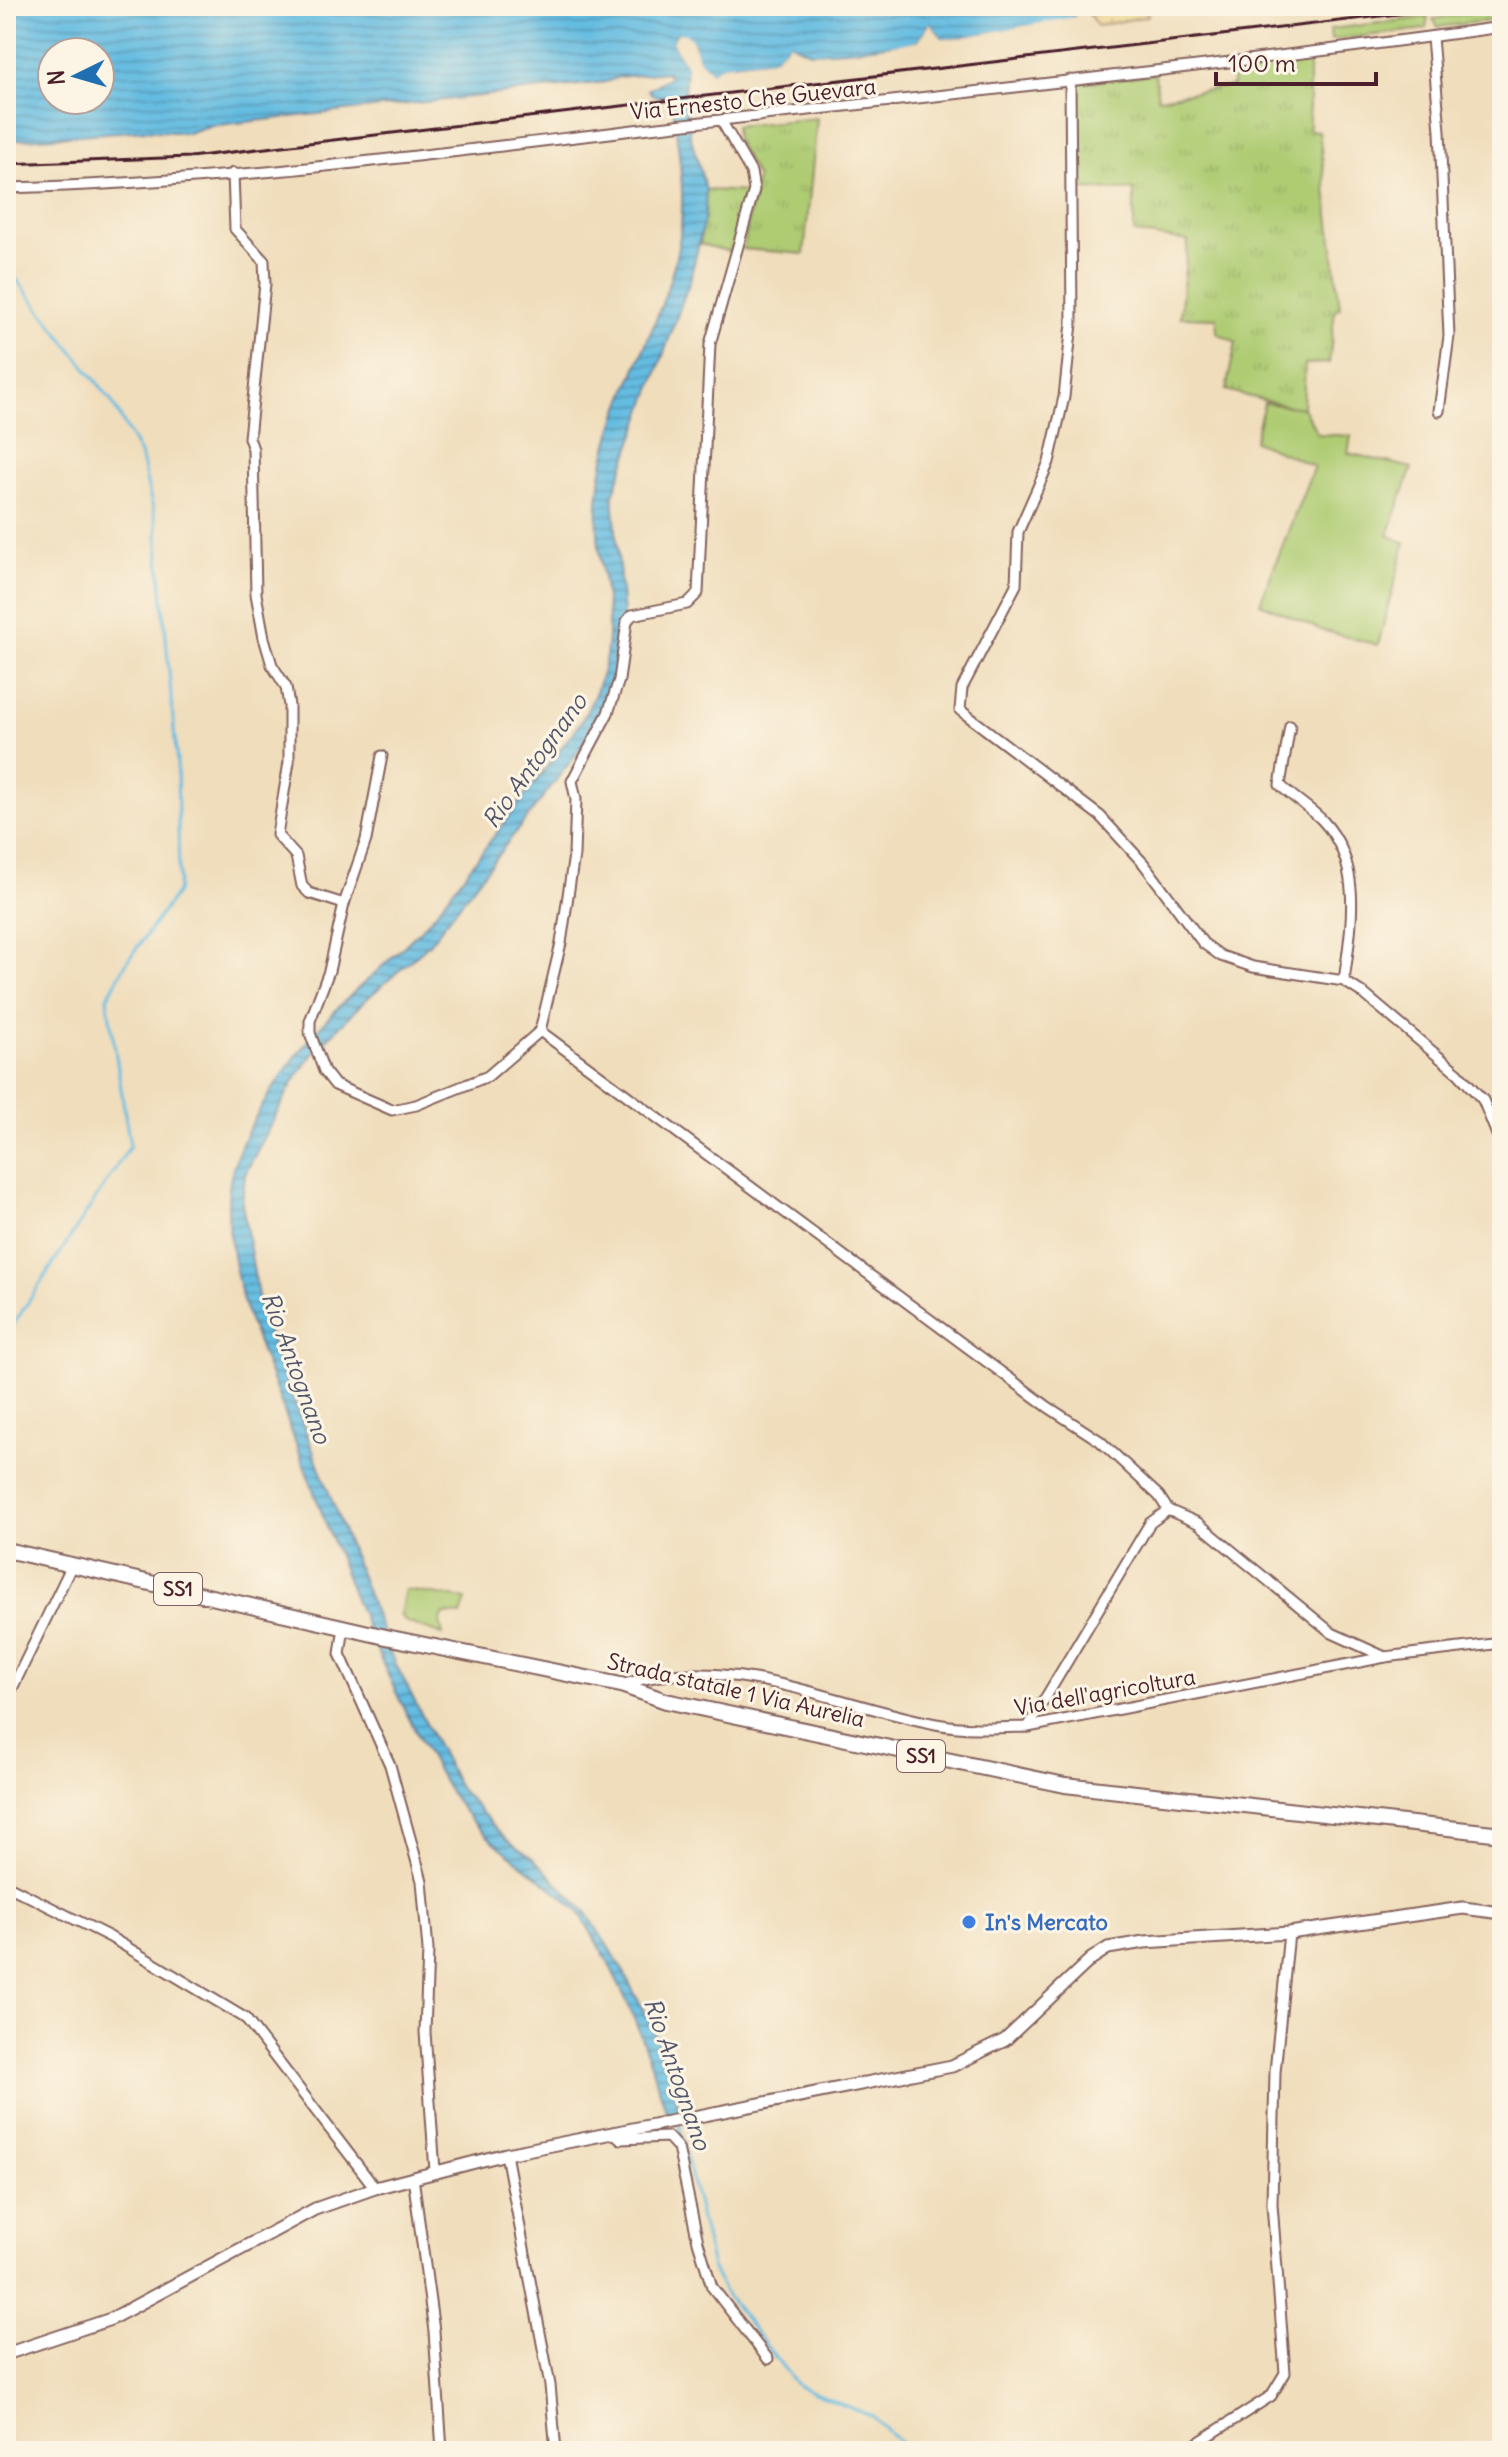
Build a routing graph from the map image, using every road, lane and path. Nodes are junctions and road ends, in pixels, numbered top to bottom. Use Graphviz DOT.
graph roads {
  1 [pos="1502,27"];
  2 [pos="1432,37"];
  3 [pos="1070,80"];
  4 [pos="722,122"];
  5 [pos="233,173"];
  6 [pos="6,188"];
  7 [pos="1439,411"];
  8 [pos="1290,726"];
  9 [pos="382,756"];
  10 [pos="344,904"];
  11 [pos="1344,981"];
  12 [pos="540,1031"];
  13 [pos="1502,1147"];
  14 [pos="1168,1510"];
  15 [pos="6,1550"];
  16 [pos="72,1565"];
  17 [pos="347,1628"];
  18 [pos="1502,1643"];
  19 [pos="1385,1657"];
  20 [pos="621,1685"];
  21 [pos="6,1701"];
  22 [pos="1028,1727"];
  23 [pos="1502,1834"];
  24 [pos="6,1885"];
  25 [pos="1502,1913"];
  26 [pos="1289,1933"];
  27 [pos="613,2132"];
  28 [pos="506,2154"];
  29 [pos="435,2171"];
  30 [pos="413,2177"];
  31 [pos="375,2188"];
  32 [pos="6,2354"];
  33 [pos="768,2359"];
  34 [pos="442,2451"];
  35 [pos="556,2451"];
  36 [pos="1185,2451"];
  1 -- 2 [label="street, Via Ernesto Che Guevara"];
  2 -- 3 [label="street, Via Ernesto Che Guevara"];
  2 -- 7 [label="street"];
  3 -- 4 [label="street, Via Ernesto Che Guevara"];
  3 -- 11 [label="street"];
  4 -- 5 [label="street, Via Ernesto Che Guevara"];
  4 -- 12 [label="street"];
  5 -- 6 [label="street, Via Ernesto Che Guevara"];
  5 -- 10 [label="street"];
  8 -- 11 [label="street"];
  9 -- 10 [label="street"];
  10 -- 12 [label="street"];
  11 -- 13 [label="street"];
  12 -- 14 [label="street"];
  14 -- 19 [label="street"];
  14 -- 22 [label="street"];
  15 -- 16 [label="main road, Strada statale 1 Via Aurelia / SS1"];
  16 -- 17 [label="main road, Strada statale 1 Via Aurelia / SS1"];
  16 -- 21 [label="street"];
  17 -- 20 [label="main road, Strada statale 1 Via Aurelia / SS1"];
  17 -- 29 [label="street"];
  18 -- 19 [label="street, Via dell'agricoltura"];
  19 -- 22 [label="street, Via dell'agricoltura"];
  20 -- 22 [label="street, Via dell'agricoltura"];
  20 -- 23 [label="main road, Strada statale 1 Via Aurelia / SS1"];
  24 -- 31 [label="street"];
  25 -- 26 [label="street"];
  26 -- 27 [label="street"];
  26 -- 36 [label="street"];
  27 -- 28 [label="street"];
  27 -- 33 [label="street"];
  28 -- 29 [label="street"];
  28 -- 35 [label="street"];
  29 -- 30 [label="street"];
  30 -- 31 [label="street"];
  30 -- 34 [label="street"];
  31 -- 32 [label="street"];
}
